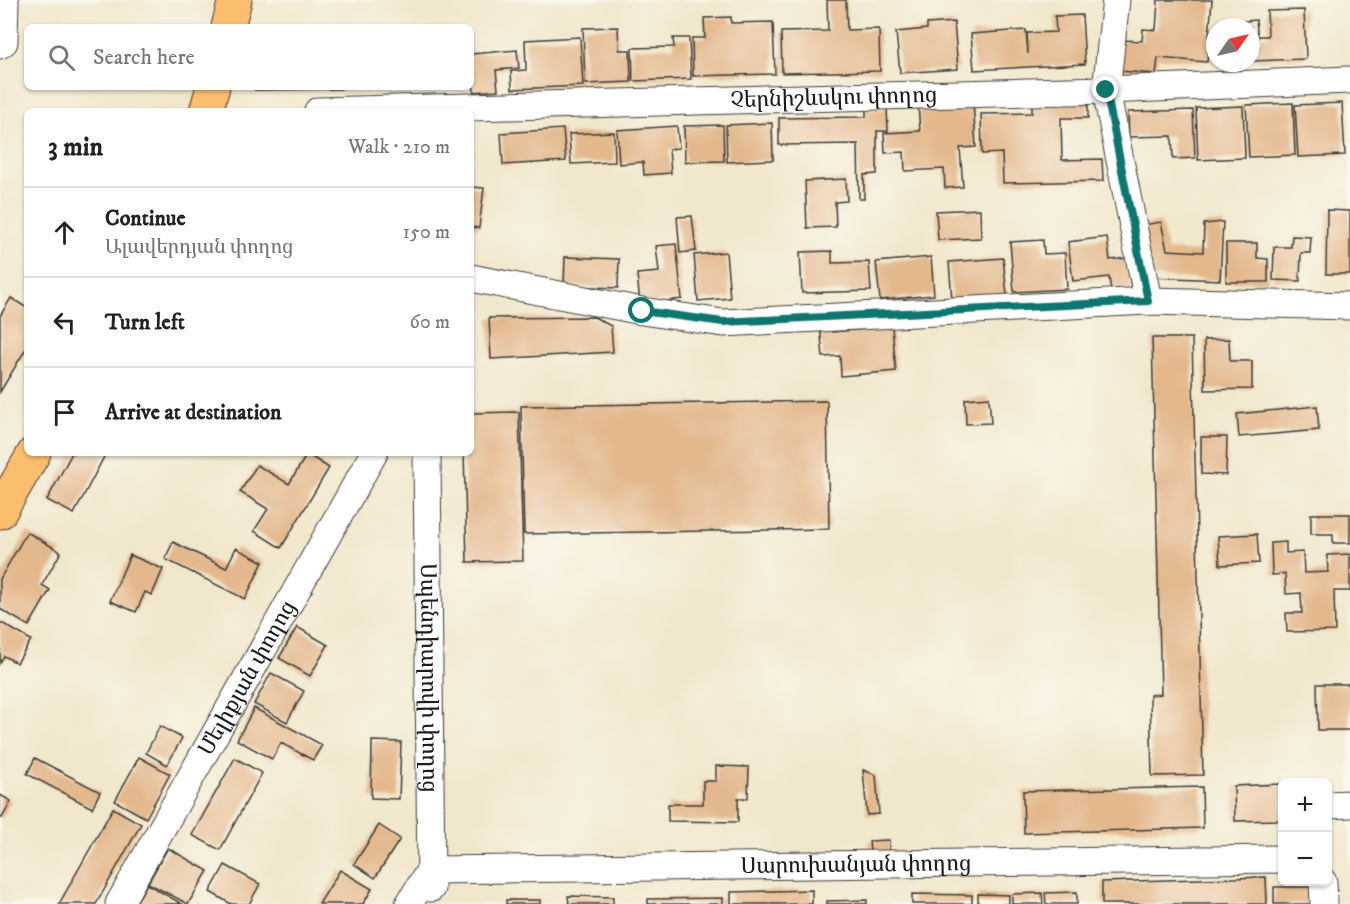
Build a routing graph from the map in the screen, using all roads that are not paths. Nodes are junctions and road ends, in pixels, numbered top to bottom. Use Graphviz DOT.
graph roads {
  1 [pos="5,0"];
  2 [pos="235,0"];
  3 [pos="1116,0"];
  4 [pos="229,24"];
  5 [pos="0,45"];
  6 [pos="1350,80"];
  7 [pos="212,90"];
  8 [pos="1106,90"];
  9 [pos="207,108"];
  10 [pos="431,108"];
  11 [pos="474,279"];
  12 [pos="1148,301"];
  13 [pos="1350,306"];
  14 [pos="32,456"];
  15 [pos="372,456"];
  16 [pos="427,456"];
  17 [pos="0,512"];
  18 [pos="1350,804"];
  19 [pos="1332,805"];
  20 [pos="1278,859"];
  21 [pos="430,870"];
  22 [pos="1323,886"];
  23 [pos="119,904"];
  24 [pos="409,904"];
  25 [pos="431,904"];
  26 [pos="1324,904"];
  1 -- 5 [label="street"];
  2 -- 4 [label="main road"];
  3 -- 8 [label="street"];
  6 -- 8 [label="street, Չերնիշևսկու փողոց"];
  7 -- 9 [label="main road"];
  8 -- 10 [label="street, Չերնիշևսկու փողոց"];
  8 -- 12 [label="street"];
  11 -- 12 [label="street"];
  12 -- 13 [label="street"];
  14 -- 17 [label="main road"];
  15 -- 23 [label="street, Մելիքյան փողոց"];
  16 -- 21 [label="street, Սպենդիարովի փողոց"];
  18 -- 19 [label="street"];
  20 -- 21 [label="street, Սարուխանյան փողոց"];
  21 -- 24 [label="street"];
  21 -- 25 [label="street, Սպենդիարովի փողոց"];
  22 -- 26 [label="street"];
}
